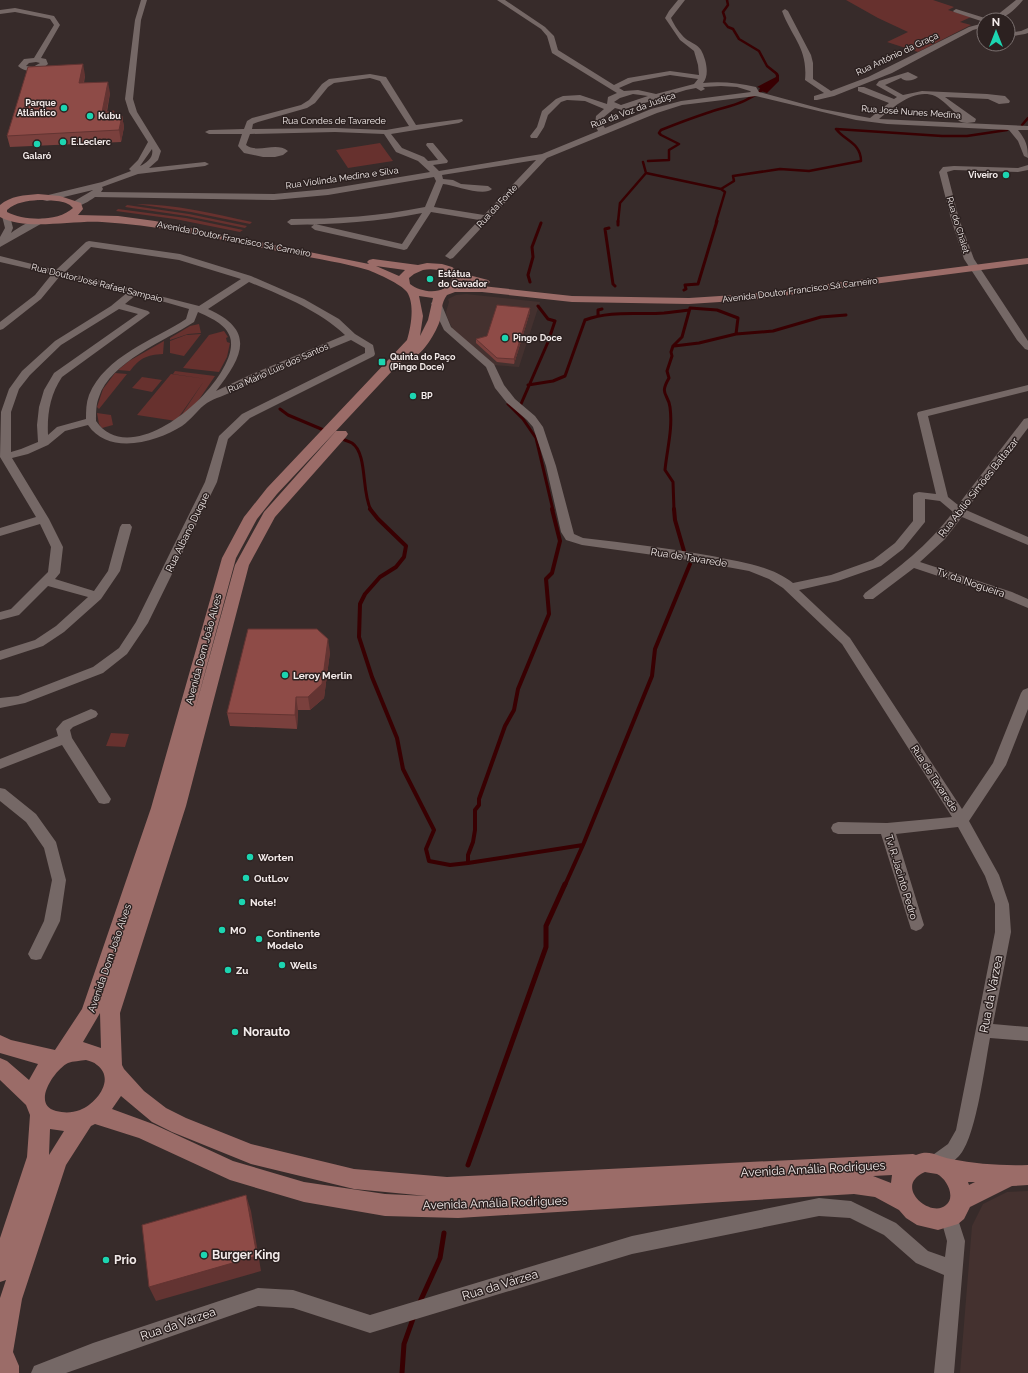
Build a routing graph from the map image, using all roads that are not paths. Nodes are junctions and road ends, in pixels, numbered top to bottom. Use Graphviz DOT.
graph roads {
  1 [pos="144,0"];
  2 [pos="500,0"];
  3 [pos="682,0"];
  4 [pos="1020,0"];
  5 [pos="785,11"];
  6 [pos="956,11"];
  7 [pos="0,12"];
  8 [pos="1006,12"];
  9 [pos="976,17"];
  10 [pos="976,27"];
  11 [pos="971,28"];
  12 [pos="976,30"];
  13 [pos="1028,30"];
  14 [pos="1016,34"];
  15 [pos="36,60"];
  16 [pos="902,75"];
  17 [pos="646,77"];
  18 [pos="703,78"];
  19 [pos="698,86"];
  20 [pos="613,88"];
  21 [pos="861,89"];
  22 [pos="668,93"];
  23 [pos="936,93"];
  24 [pos="622,94"];
  25 [pos="756,94"];
  26 [pos="830,94"];
  27 [pos="655,96"];
  28 [pos="987,96"];
  29 [pos="902,97"];
  30 [pos="714,98"];
  31 [pos="817,98"];
  32 [pos="686,102"];
  33 [pos="894,102"];
  34 [pos="794,104"];
  35 [pos="804,106"];
  36 [pos="614,107"];
  37 [pos="961,114"];
  38 [pos="643,116"];
  39 [pos="872,120"];
  40 [pos="459,121"];
  41 [pos="414,128"];
  42 [pos="1012,128"];
  43 [pos="1028,128"];
  44 [pos="247,131"];
  45 [pos="602,131"];
  46 [pos="209,132"];
  47 [pos="386,132"];
  48 [pos="534,136"];
  49 [pos="430,145"];
  50 [pos="247,150"];
  51 [pos="544,156"];
  52 [pos="1028,156"];
  53 [pos="204,164"];
  54 [pos="427,164"];
  55 [pos="1028,167"];
  56 [pos="130,174"];
  57 [pos="439,178"];
  58 [pos="105,184"];
  59 [pos="488,189"];
  60 [pos="92,194"];
  61 [pos="47,198"];
  62 [pos="76,205"];
  63 [pos="4,209"];
  64 [pos="429,209"];
  65 [pos="485,218"];
  66 [pos="62,219"];
  67 [pos="42,221"];
  68 [pos="2,242"];
  69 [pos="1028,254"];
  70 [pos="450,256"];
  71 [pos="0,259"];
  72 [pos="1028,261"];
  73 [pos="997,262"];
  74 [pos="963,266"];
  75 [pos="417,268"];
  76 [pos="58,273"];
  77 [pos="456,274"];
  78 [pos="248,278"];
  79 [pos="407,287"];
  80 [pos="135,291"];
  81 [pos="443,294"];
  82 [pos="117,304"];
  83 [pos="198,308"];
  84 [pos="0,327"];
  85 [pos="352,336"];
  86 [pos="1028,347"];
  87 [pos="230,366"];
  88 [pos="256,376"];
  89 [pos="1028,388"];
  90 [pos="205,400"];
  91 [pos="91,421"];
  92 [pos="1028,421"];
  93 [pos="44,443"];
  94 [pos="5,456"];
  95 [pos="943,498"];
  96 [pos="958,511"];
  97 [pos="43,519"];
  98 [pos="126,527"];
  99 [pos="0,532"];
  100 [pos="1028,541"];
  101 [pos="912,563"];
  102 [pos="46,581"];
  103 [pos="790,588"];
  104 [pos="97,596"];
  105 [pos="869,596"];
  106 [pos="1028,604"];
  107 [pos="0,616"];
  108 [pos="0,656"];
  109 [pos="1028,693"];
  110 [pos="0,703"];
  111 [pos="90,714"];
  112 [pos="65,739"];
  113 [pos="0,764"];
  114 [pos="1,795"];
  115 [pos="104,799"];
  116 [pos="962,820"];
  117 [pos="838,828"];
  118 [pos="887,829"];
  119 [pos="916,925"];
  120 [pos="36,954"];
  121 [pos="984,1030"];
  122 [pos="1028,1034"];
  123 [pos="0,1044"];
  124 [pos="60,1057"];
  125 [pos="0,1067"];
  126 [pos="114,1070"];
  127 [pos="38,1106"];
  128 [pos="89,1117"];
  129 [pos="913,1164"];
  130 [pos="941,1166"];
  131 [pos="1019,1176"];
  132 [pos="906,1202"];
  133 [pos="955,1208"];
  134 [pos="954,1270"];
  135 [pos="0,1271"];
  136 [pos="3,1359"];
  137 [pos="41,1373"];
  138 [pos="944,1373"];
  1 -- 56 [label="street"];
  2 -- 20 [label="street"];
  3 -- 18 [label="street"];
  4 -- 8 [label="street"];
  5 -- 26 [label="street"];
  6 -- 9 [label="street"];
  7 -- 15 [label="street"];
  10 -- 11 [label="street, Rua António da Graça"];
  11 -- 12 [label="street"];
  11 -- 26 [label="street, Rua António da Graça"];
  13 -- 14 [label="street"];
  16 -- 29 [label="street"];
  17 -- 18 [label="street"];
  17 -- 20 [label="street"];
  17 -- 22 [label="street"];
  18 -- 19 [label="street"];
  19 -- 22 [label="street"];
  19 -- 25 [label="street"];
  19 -- 30 [label="street"];
  20 -- 24 [label="street"];
  21 -- 33 [label="street"];
  22 -- 27 [label="street"];
  22 -- 32 [label="street"];
  23 -- 28 [label="street"];
  23 -- 29 [label="street"];
  23 -- 37 [label="street"];
  24 -- 27 [label="street"];
  24 -- 36 [label="street"];
  25 -- 30 [label="street, Rua da Voz da Justiça"];
  25 -- 34 [label="street, Rua José Nunes Medina"];
  26 -- 31 [label="street, Rua António da Graça"];
  27 -- 36 [label="street"];
  29 -- 33 [label="street"];
  30 -- 32 [label="street, Rua da Voz da Justiça"];
  31 -- 34 [label="street, Rua António da Graça"];
  31 -- 35 [label="street, Rua António da Graça"];
  32 -- 38 [label="street, Rua da Voz da Justiça"];
  33 -- 39 [label="street"];
  34 -- 35 [label="street, Rua José Nunes Medina"];
  35 -- 39 [label="street, Rua José Nunes Medina"];
  36 -- 38 [label="street"];
  36 -- 45 [label="street"];
  36 -- 48 [label="street"];
  38 -- 45 [label="street, Rua da Voz da Justiça"];
  39 -- 42 [label="street, Rua José Nunes Medina"];
  40 -- 41 [label="street, Rua Condes de Tavarede"];
  41 -- 44 [label="street"];
  41 -- 47 [label="street, Rua Condes de Tavarede"];
  42 -- 43 [label="street, Rua José Nunes Medina"];
  42 -- 52 [label="street"];
  44 -- 46 [label="street, Rua Condes de Tavarede"];
  44 -- 47 [label="street, Rua Condes de Tavarede"];
  44 -- 50 [label="street"];
  45 -- 51 [label="street, Rua da Voz da Justiça"];
  47 -- 54 [label="street"];
  49 -- 54 [label="street"];
  51 -- 57 [label="street, Rua Violinda Medina e Silva"];
  51 -- 65 [label="street, Rua da Fonte"];
  53 -- 56 [label="street"];
  54 -- 57 [label="street"];
  55 -- 86 [label="street, Rua do Chalet"];
  56 -- 58 [label="street"];
  57 -- 59 [label="street"];
  57 -- 60 [label="street, Rua Violinda Medina e Silva"];
  57 -- 64 [label="street"];
  58 -- 60 [label="street"];
  58 -- 61 [label="street"];
  60 -- 62 [label="street"];
  61 -- 62 [label="main road, Avenida Doutor Francisco Sá Carneiro"];
  61 -- 63 [label="main road, Avenida Doutor Francisco Sá Carneiro"];
  62 -- 66 [label="main road"];
  62 -- 75 [label="main road, Avenida Doutor Francisco Sá Carneiro"];
  63 -- 67 [label="main road, Avenida Doutor Francisco Sá Carneiro"];
  63 -- 68 [label="street"];
  64 -- 64 [label="street"];
  64 -- 65 [label="street"];
  65 -- 70 [label="street, Rua da Fonte"];
  66 -- 67 [label="main road, Avenida Doutor Francisco Sá Carneiro"];
  66 -- 79 [label="main road, Avenida Doutor Francisco Sá Carneiro"];
  67 -- 68 [label="street"];
  69 -- 73 [label="main road, Avenida Doutor Francisco Sá Carneiro"];
  71 -- 76 [label="street, Rua Doutor José Rafael Sampaio"];
  72 -- 73 [label="main road, Avenida Doutor Francisco Sá Carneiro"];
  73 -- 74 [label="main road, Avenida Doutor Francisco Sá Carneiro"];
  74 -- 77 [label="main road, Avenida Doutor Francisco Sá Carneiro"];
  74 -- 81 [label="main road, Avenida Doutor Francisco Sá Carneiro"];
  75 -- 77 [label="main road, Avenida Doutor Francisco Sá Carneiro"];
  75 -- 79 [label="main road"];
  76 -- 78 [label="street"];
  76 -- 80 [label="street, Rua Doutor José Rafael Sampaio"];
  76 -- 84 [label="street"];
  77 -- 81 [label="main road, Avenida Dom João Alves"];
  78 -- 83 [label="street"];
  78 -- 85 [label="street"];
  79 -- 81 [label="main road, Avenida Doutor Francisco Sá Carneiro"];
  79 -- 124 [label="main road, Avenida Dom João Alves"];
  80 -- 82 [label="street"];
  80 -- 83 [label="street, Rua Doutor José Rafael Sampaio"];
  81 -- 103 [label="street, Rua de Tavarede"];
  81 -- 126 [label="main road, Avenida Dom João Alves"];
  82 -- 93 [label="street"];
  82 -- 94 [label="street"];
  83 -- 87 [label="street, Rua Doutor José Rafael Sampaio"];
  83 -- 91 [label="street"];
  85 -- 88 [label="street, Rua Mário Luís dos Santos"];
  85 -- 110 [label="street, Rua Albano Duque"];
  87 -- 88 [label="street"];
  87 -- 90 [label="street"];
  88 -- 90 [label="street, Rua Mário Luís dos Santos"];
  89 -- 95 [label="street"];
  90 -- 91 [label="street"];
  91 -- 93 [label="street"];
  92 -- 96 [label="street, Rua Abílio Simões Baltazar"];
  93 -- 94 [label="street"];
  94 -- 97 [label="street"];
  95 -- 96 [label="street"];
  95 -- 103 [label="street"];
  96 -- 100 [label="street"];
  96 -- 101 [label="street, Rua Abílio Simões Baltazar"];
  97 -- 99 [label="street"];
  97 -- 102 [label="street"];
  98 -- 104 [label="street"];
  101 -- 105 [label="street, Rua Abílio Simões Baltazar"];
  101 -- 106 [label="street, Tv. da Nogueira"];
  102 -- 104 [label="street"];
  102 -- 107 [label="street"];
  103 -- 116 [label="street, Rua de Tavarede"];
  104 -- 108 [label="street"];
  109 -- 116 [label="street"];
  111 -- 112 [label="street"];
  112 -- 113 [label="street"];
  112 -- 115 [label="street"];
  114 -- 120 [label="street"];
  116 -- 118 [label="street"];
  116 -- 121 [label="street, Rua da Várzea"];
  117 -- 118 [label="street"];
  118 -- 119 [label="street, Tv. R. Jacinto Pedro"];
  121 -- 122 [label="street"];
  121 -- 130 [label="street, Rua da Várzea"];
  123 -- 124 [label="main road"];
  124 -- 126 [label="main road"];
  124 -- 127 [label="main road"];
  125 -- 127 [label="main road"];
  126 -- 128 [label="main road"];
  126 -- 129 [label="main road, Avenida Amália Rodrigues"];
  127 -- 128 [label="main road"];
  127 -- 135 [label="main road"];
  128 -- 132 [label="main road, Avenida Amália Rodrigues"];
  128 -- 136 [label="main road"];
  129 -- 130 [label="main road"];
  129 -- 132 [label="main road"];
  130 -- 131 [label="main road"];
  130 -- 133 [label="main road"];
  131 -- 133 [label="main road"];
  132 -- 133 [label="main road"];
  133 -- 134 [label="street"];
  134 -- 137 [label="street, Rua da Várzea"];
  134 -- 138 [label="street"];
}
